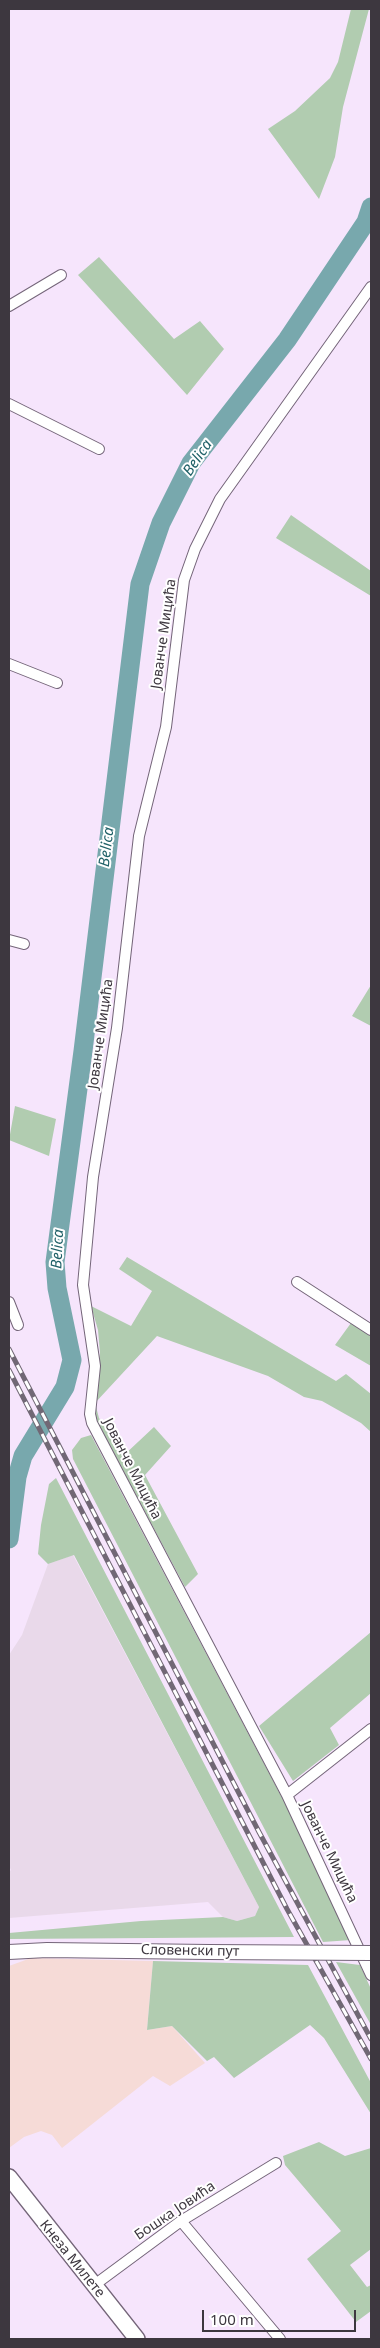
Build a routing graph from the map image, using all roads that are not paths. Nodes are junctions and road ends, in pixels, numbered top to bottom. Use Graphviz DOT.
graph roads {
  1 [pos="61,275"];
  2 [pos="371,287"];
  3 [pos="9,306"];
  4 [pos="9,404"];
  5 [pos="99,449"];
  6 [pos="9,664"];
  7 [pos="57,683"];
  8 [pos="9,940"];
  9 [pos="24,944"];
  10 [pos="297,1282"];
  11 [pos="9,1302"];
  12 [pos="18,1325"];
  13 [pos="371,1330"];
  14 [pos="371,1729"];
  15 [pos="286,1795"];
  16 [pos="9,1952"];
  17 [pos="371,1953"];
  18 [pos="371,1975"];
  19 [pos="276,2163"];
  20 [pos="9,2178"];
  21 [pos="181,2220"];
  22 [pos="93,2286"];
  23 [pos="137,2339"];
  24 [pos="280,2339"];
  1 -- 3 [label="street"];
  2 -- 15 [label="street, Јованче Мицића"];
  4 -- 5 [label="street"];
  6 -- 7 [label="street"];
  8 -- 9 [label="street"];
  10 -- 13 [label="street"];
  11 -- 12 [label="street"];
  14 -- 15 [label="street, Јованче Мицића"];
  15 -- 18 [label="street, Јованче Мицића"];
  16 -- 17 [label="street, Словенски пут, bridge"];
  19 -- 21 [label="street, Бошка Јовића"];
  20 -- 22 [label="main road, Кнеза Милете"];
  21 -- 22 [label="street, Бошка Јовића"];
  21 -- 24 [label="street"];
  22 -- 23 [label="main road, Кнеза Милете"];
}
